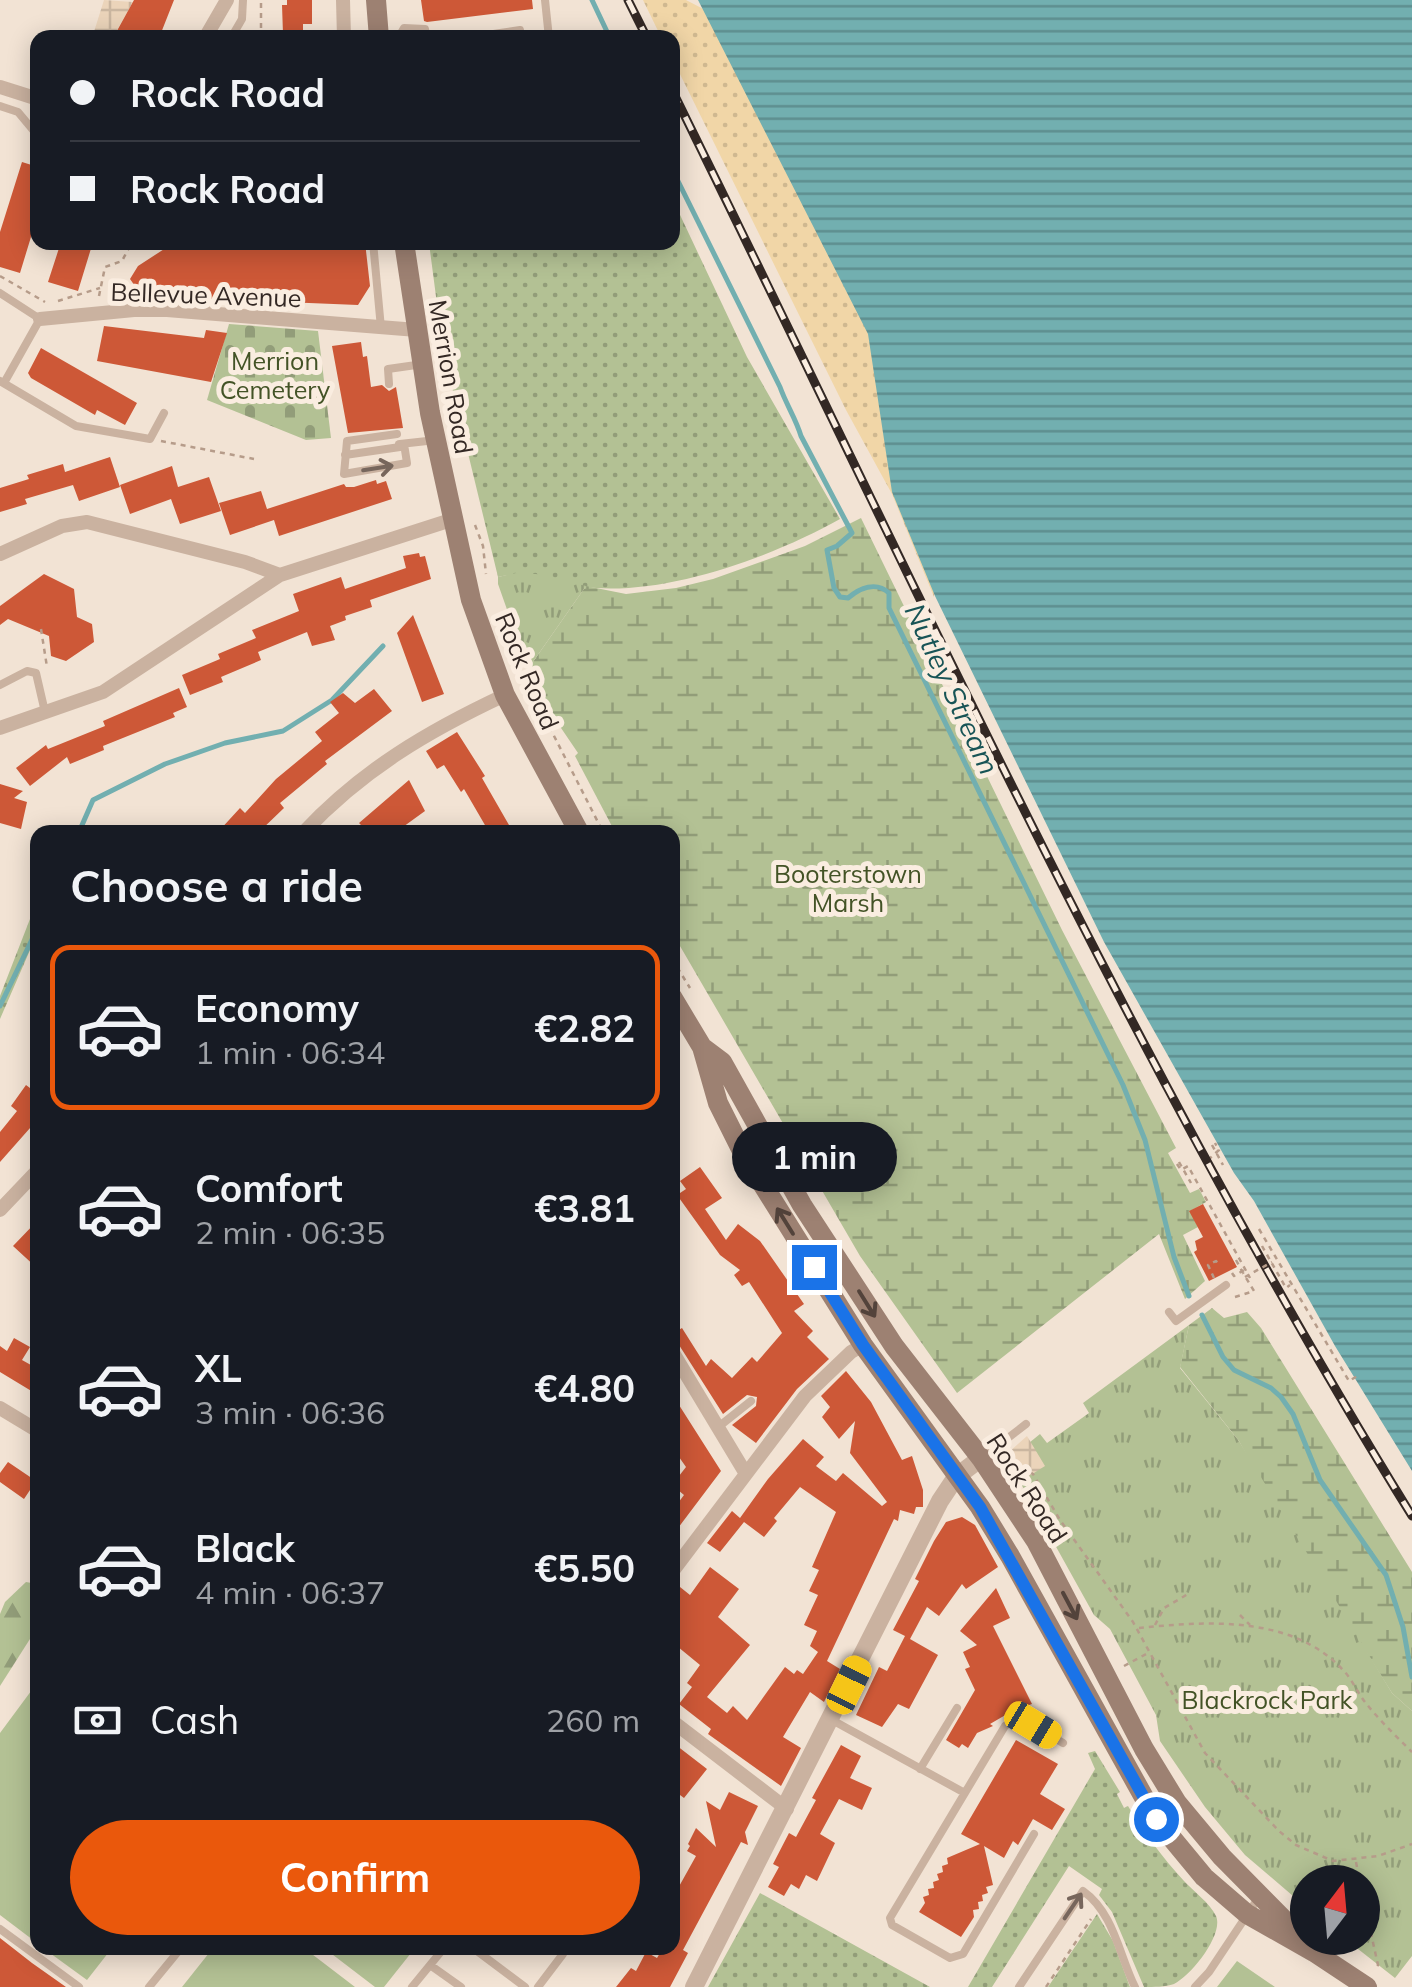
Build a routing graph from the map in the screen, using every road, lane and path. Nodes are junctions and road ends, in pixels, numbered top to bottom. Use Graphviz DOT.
graph roads {
  1 [pos="227,0"];
  2 [pos="243,0"];
  3 [pos="261,0"];
  4 [pos="342,0"];
  5 [pos="376,0"];
  6 [pos="545,0"];
  7 [pos="210,30"];
  8 [pos="236,30"];
  9 [pos="261,30"];
  10 [pos="344,30"];
  11 [pos="387,30"];
  12 [pos="547,30"];
  13 [pos="0,88"];
  14 [pos="30,97"];
  15 [pos="0,106"];
  16 [pos="30,126"];
  17 [pos="128,250"];
  18 [pos="375,250"];
  19 [pos="405,250"];
  20 [pos="0,276"];
  21 [pos="100,288"];
  22 [pos="0,293"];
  23 [pos="98,313"];
  24 [pos="40,319"];
  25 [pos="381,328"];
  26 [pos="417,330"];
  27 [pos="424,364"];
  28 [pos="2,382"];
  29 [pos="390,384"];
  30 [pos="164,413"];
  31 [pos="150,439"];
  32 [pos="436,440"];
  33 [pos="401,444"];
  34 [pos="345,456"];
  35 [pos="254,460"];
  36 [pos="462,521"];
  37 [pos="0,554"];
  38 [pos="280,574"];
  39 [pos="487,583"];
  40 [pos="0,685"];
  41 [pos="505,695"];
  42 [pos="531,702"];
  43 [pos="45,712"];
  44 [pos="0,728"];
  45 [pos="311,825"];
  46 [pos="575,825"];
  47 [pos="599,825"];
  48 [pos="680,1010"];
  49 [pos="702,1047"];
  50 [pos="1208,1160"];
  51 [pos="1223,1165"];
  52 [pos="30,1178"];
  53 [pos="1190,1183"];
  54 [pos="0,1210"];
  55 [pos="1259,1229"];
  56 [pos="1262,1246"];
  57 [pos="1235,1257"];
  58 [pos="1272,1262"];
  59 [pos="1218,1264"];
  60 [pos="1246,1270"];
  61 [pos="1232,1272"];
  62 [pos="1248,1278"];
  63 [pos="1292,1284"];
  64 [pos="1226,1285"];
  65 [pos="1208,1298"];
  66 [pos="1235,1298"];
  67 [pos="1169,1312"];
  68 [pos="863,1345"];
  69 [pos="680,1365"];
  70 [pos="1358,1375"];
  71 [pos="750,1401"];
  72 [pos="0,1408"];
  73 [pos="1026,1424"];
  74 [pos="30,1427"];
  75 [pos="717,1428"];
  76 [pos="1002,1454"];
  77 [pos="981,1458"];
  78 [pos="1029,1469"];
  79 [pos="746,1474"];
  80 [pos="1019,1475"];
  81 [pos="956,1476"];
  82 [pos="680,1561"];
  83 [pos="1188,1594"];
  84 [pos="1240,1615"];
  85 [pos="1154,1626"];
  86 [pos="1251,1626"];
  87 [pos="1137,1628"];
  88 [pos="1149,1653"];
  89 [pos="1106,1675"];
  90 [pos="957,1708"];
  91 [pos="832,1720"];
  92 [pos="680,1727"];
  93 [pos="1063,1744"];
  94 [pos="1412,1752"];
  95 [pos="920,1769"];
  96 [pos="963,1792"];
  97 [pos="787,1809"];
  98 [pos="1034,1834"];
  99 [pos="1412,1844"];
  100 [pos="1355,1860"];
  101 [pos="1356,1865"];
  102 [pos="1261,1894"];
  103 [pos="1100,1906"];
  104 [pos="1247,1914"];
  105 [pos="1290,1926"];
  106 [pos="0,1929"];
  107 [pos="1290,1938"];
  108 [pos="30,1951"];
  109 [pos="36,1955"];
  110 [pos="175,1955"];
  111 [pos="438,1955"];
  112 [pos="482,1955"];
  113 [pos="562,1955"];
  114 [pos="1318,1955"];
  115 [pos="1376,1955"];
  116 [pos="430,1965"];
  117 [pos="1365,1986"];
  118 [pos="80,1987"];
  119 [pos="149,1987"];
  120 [pos="412,1987"];
  121 [pos="460,1987"];
  122 [pos="525,1987"];
  123 [pos="538,1987"];
  124 [pos="694,1987"];
  125 [pos="1019,1987"];
  126 [pos="1046,1987"];
  127 [pos="1135,1987"];
  128 [pos="1195,1987"];
  1 -- 7 [label="street"];
  2 -- 8 [label="lane"];
  3 -- 9 [label="path"];
  4 -- 10 [label="street"];
  5 -- 11 [label="main road"];
  6 -- 12 [label="lane"];
  13 -- 14 [label="street"];
  15 -- 16 [label="lane"];
  17 -- 21 [label="path"];
  18 -- 25 [label="lane"];
  19 -- 26 [label="main road, Merrion Road"];
  20 -- 21 [label="path"];
  21 -- 23 [label="path"];
  22 -- 24 [label="lane"];
  23 -- 24 [label="street, Bellevue Avenue"];
  23 -- 25 [label="street, Bellevue Avenue"];
  24 -- 28 [label="lane"];
  25 -- 26 [label="street, Bellevue Avenue"];
  26 -- 27 [label="main road, Merrion Road"];
  27 -- 29 [label="lane"];
  27 -- 32 [label="main road, Merrion Road"];
  28 -- 31 [label="lane"];
  30 -- 31 [label="lane"];
  31 -- 35 [label="path"];
  32 -- 33 [label="lane"];
  32 -- 36 [label="main road, Merrion Road"];
  33 -- 34 [label="lane"];
  33 -- 34 [label="lane"];
  34 -- 33 [label="lane, one-way"];
  36 -- 38 [label="street"];
  36 -- 39 [label="path"];
  36 -- 41 [label="main road, Rock Road"];
  37 -- 38 [label="street"];
  38 -- 43 [label="street"];
  40 -- 43 [label="lane"];
  41 -- 45 [label="street"];
  41 -- 46 [label="main road, Rock Road"];
  42 -- 47 [label="path"];
  43 -- 44 [label="street"];
  48 -- 49 [label="main road, Rock Road"];
  68 -- 49 [label="main road, Rock Road, one-way"];
  49 -- 77 [label="main road, Rock Road, one-way"];
  50 -- 51 [label="path, bridge"];
  52 -- 54 [label="street"];
  53 -- 57 [label="path, bridge"];
  55 -- 63 [label="path"];
  56 -- 58 [label="path"];
  57 -- 60 [label="path"];
  57 -- 62 [label="path, bridge"];
  58 -- 62 [label="path, bridge"];
  58 -- 63 [label="path"];
  59 -- 65 [label="path"];
  60 -- 61 [label="path"];
  60 -- 62 [label="path"];
  62 -- 66 [label="path"];
  63 -- 70 [label="path"];
  64 -- 65 [label="lane"];
  65 -- 67 [label="lane"];
  68 -- 79 [label="street"];
  68 -- 81 [label="main road, Rock Road"];
  69 -- 75 [label="street"];
  71 -- 75 [label="lane"];
  72 -- 74 [label="street"];
  73 -- 77 [label="lane"];
  75 -- 79 [label="street"];
  76 -- 78 [label="path"];
  77 -- 81 [label="street"];
  77 -- 89 [label="main road, Rock Road, one-way"];
  78 -- 80 [label="path"];
  78 -- 87 [label="path"];
  79 -- 82 [label="street"];
  81 -- 91 [label="street"];
  81 -- 104 [label="main road, Rock Road"];
  83 -- 85 [label="path"];
  84 -- 86 [label="path"];
  85 -- 86 [label="path"];
  85 -- 87 [label="path"];
  86 -- 94 [label="path"];
  87 -- 88 [label="path"];
  88 -- 89 [label="path"];
  88 -- 100 [label="path"];
  89 -- 102 [label="main road, Rock Road"];
  90 -- 95 [label="lane"];
  91 -- 95 [label="lane"];
  91 -- 97 [label="street"];
  92 -- 97 [label="street"];
  93 -- 96 [label="lane"];
  95 -- 96 [label="lane"];
  96 -- 98 [label="lane"];
  97 -- 124 [label="street"];
  99 -- 100 [label="path"];
  100 -- 101 [label="path"];
  102 -- 104 [label="lane"];
  102 -- 105 [label="main road, Rock Road"];
  125 -- 103 [label="lane, one-way"];
  103 -- 126 [label="path"];
  103 -- 127 [label="lane"];
  104 -- 107 [label="main road, Rock Road"];
  104 -- 128 [label="lane"];
  106 -- 108 [label="lane"];
  109 -- 118 [label="lane"];
  110 -- 119 [label="lane"];
  111 -- 116 [label="lane"];
  112 -- 122 [label="lane"];
  113 -- 123 [label="lane"];
  114 -- 117 [label="main road, Rock Road"];
  115 -- 117 [label="path"];
  116 -- 120 [label="lane"];
  116 -- 121 [label="lane"];
}
